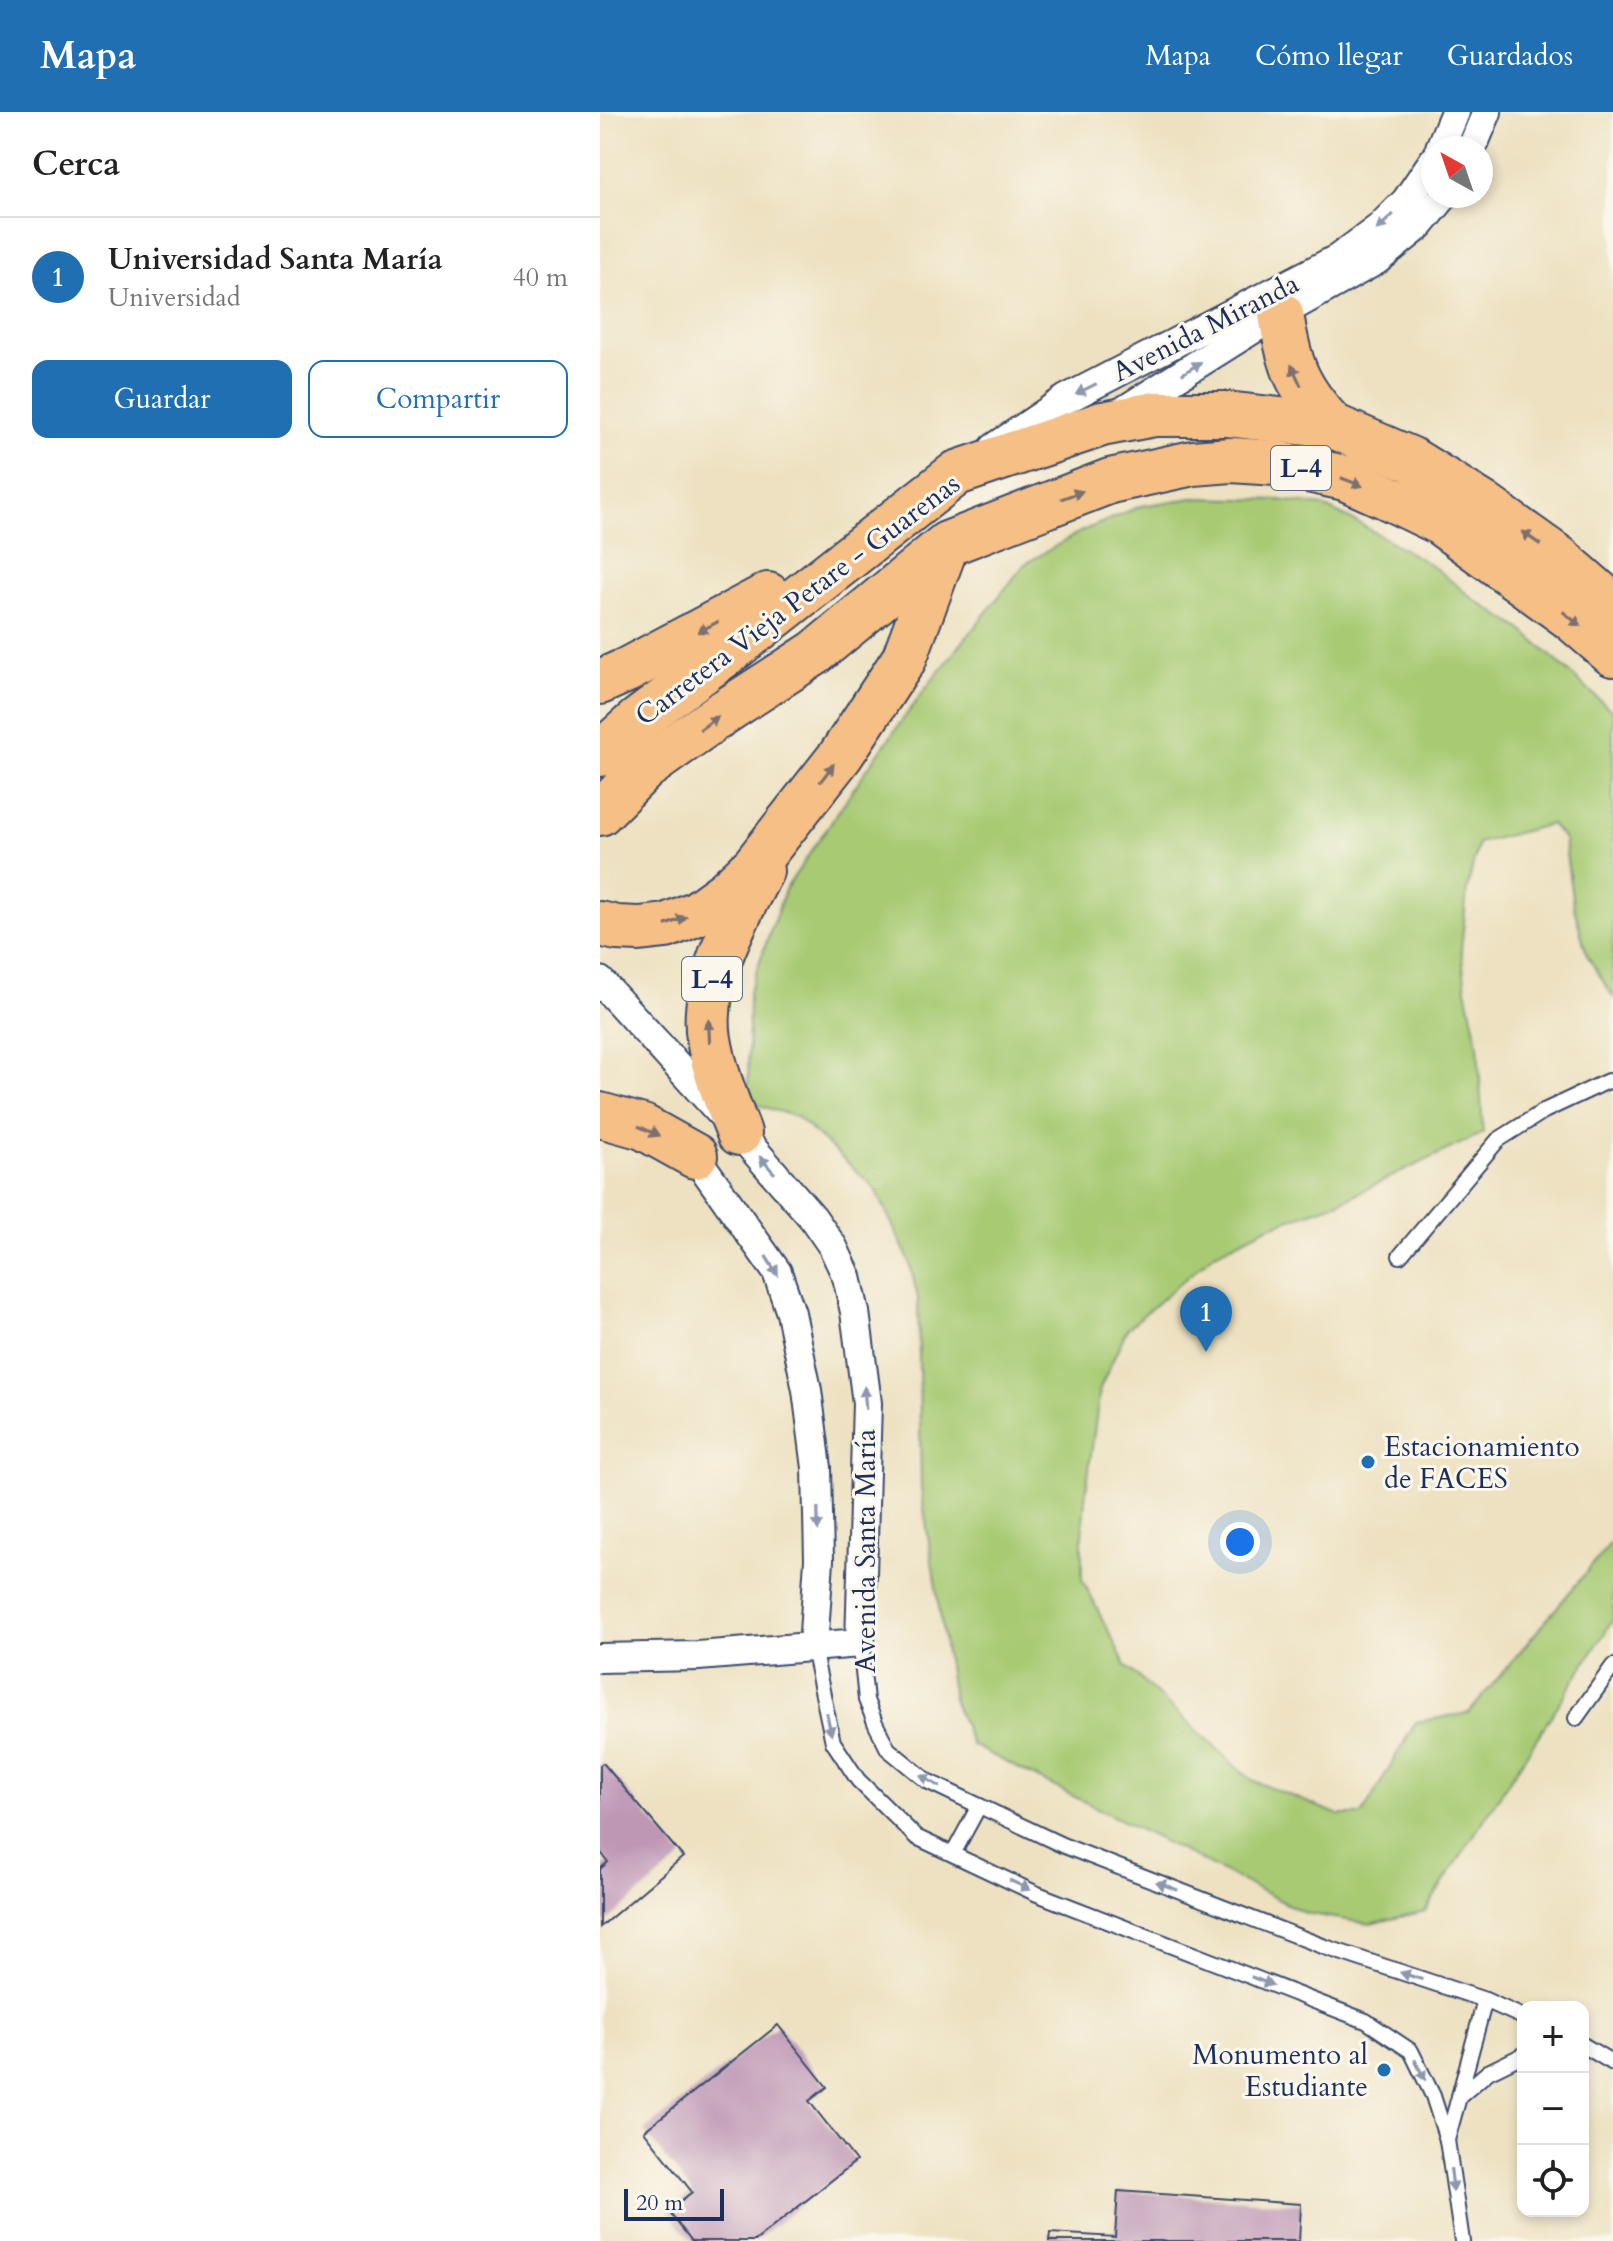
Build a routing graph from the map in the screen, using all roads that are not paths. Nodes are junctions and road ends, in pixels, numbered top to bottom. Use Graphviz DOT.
graph roads {
  1 [pos="1455,112"];
  2 [pos="1487,112"];
  3 [pos="1445,136"];
  4 [pos="1477,136"];
  5 [pos="1421,179"];
  6 [pos="1434,208"];
  7 [pos="1281,314"];
  8 [pos="1102,424"];
  9 [pos="1333,426"];
  10 [pos="957,473"];
  11 [pos="947,544"];
  12 [pos="853,555"];
  13 [pos="1613,605"];
  14 [pos="1613,654"];
  15 [pos="600,682"];
  16 [pos="600,754"];
  17 [pos="600,813"];
  18 [pos="780,836"];
  19 [pos="600,924"];
  20 [pos="600,981"];
  21 [pos="1613,1082"];
  22 [pos="600,1115"];
  23 [pos="739,1133"];
  24 [pos="695,1156"];
  25 [pos="1400,1256"];
  26 [pos="860,1643"];
  27 [pos="813,1648"];
  28 [pos="600,1658"];
  29 [pos="1613,1666"];
  30 [pos="1576,1718"];
  31 [pos="979,1806"];
  32 [pos="953,1854"];
  33 [pos="1485,2000"];
  34 [pos="1517,2014"];
  35 [pos="1589,2048"];
  36 [pos="1517,2058"];
  37 [pos="1613,2063"];
  38 [pos="1459,2097"];
  39 [pos="1447,2140"];
  40 [pos="1462,2241"];
  1 -- 3 [label="street"];
  2 -- 4 [label="street"];
  5 -- 10 [label="street, Avenida Miranda, one-way"];
  6 -- 7 [label="street, Avenida Miranda"];
  8 -- 7 [label="street, Avenida Miranda, one-way"];
  9 -- 7 [label="main road, one-way"];
  8 -- 9 [label="main road, Carretera Vieja Petare - Guarenas / L-4"];
  8 -- 10 [label="main road, Carretera Vieja Petare - Guarenas / L-4"];
  8 -- 11 [label="main road"];
  13 -- 9 [label="main road, Carretera Vieja Petare - Guarenas / L-4, one-way"];
  10 -- 12 [label="main road, Carretera Vieja Petare - Guarenas / L-4"];
  11 -- 14 [label="main road, Carretera Vieja Petare - Guarenas / L-4, one-way"];
  17 -- 11 [label="main road, Carretera Vieja Petare - Guarenas / L-4, one-way"];
  18 -- 11 [label="main road, L-4, one-way"];
  12 -- 15 [label="main road, L-4, one-way"];
  12 -- 16 [label="main road, Carretera Vieja Petare - Guarenas / L-4"];
  19 -- 18 [label="main road, L-4, one-way"];
  23 -- 18 [label="main road, L-4, one-way"];
  20 -- 23 [label="street, Avenida Santa María"];
  21 -- 25 [label="lane"];
  22 -- 24 [label="main road, one-way"];
  26 -- 23 [label="street, Avenida Santa María, one-way"];
  24 -- 27 [label="street, Avenida Santa María, one-way"];
  26 -- 27 [label="street"];
  31 -- 26 [label="lane, Avenida Santa María, one-way"];
  27 -- 28 [label="street"];
  27 -- 32 [label="lane, Avenida Santa María, one-way"];
  29 -- 30 [label="lane"];
  31 -- 32 [label="lane"];
  33 -- 31 [label="lane, Avenida Santa María, one-way"];
  32 -- 39 [label="lane, Avenida Santa María, one-way"];
  33 -- 34 [label="lane, Avenida Santa María"];
  33 -- 38 [label="lane"];
  35 -- 37 [label="lane"];
  36 -- 38 [label="lane"];
  38 -- 39 [label="lane"];
  39 -- 40 [label="lane, one-way"];
}
